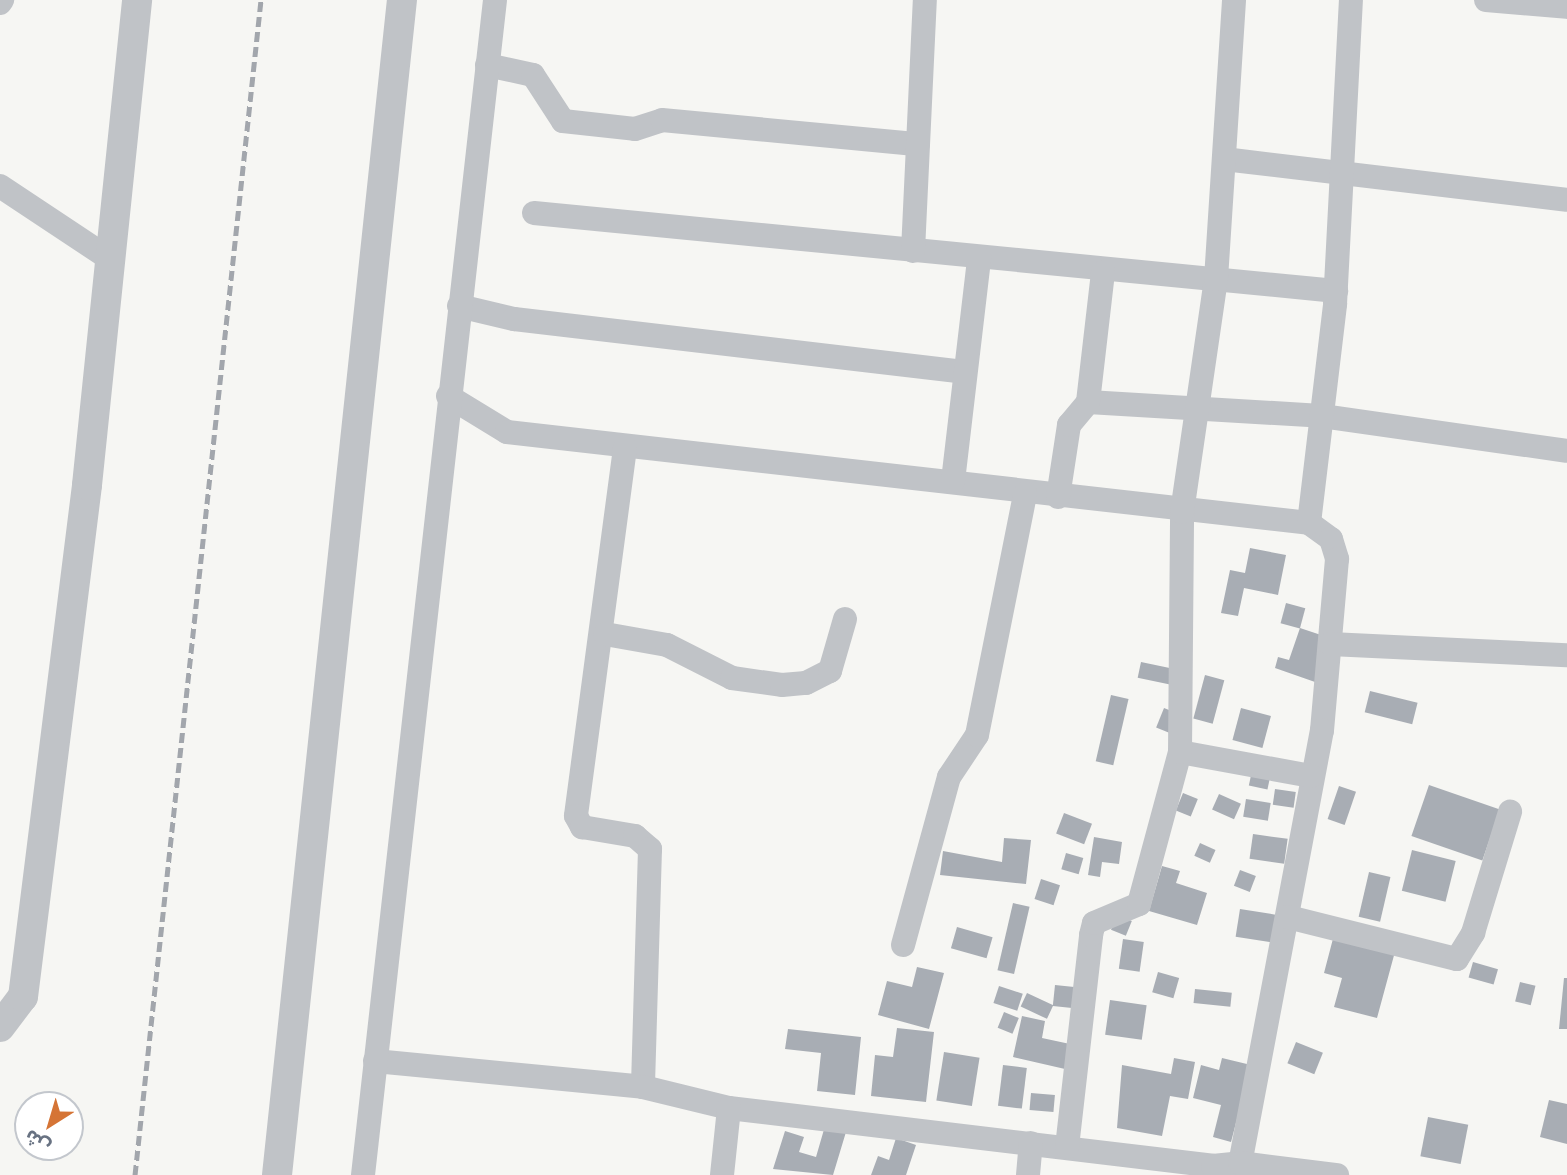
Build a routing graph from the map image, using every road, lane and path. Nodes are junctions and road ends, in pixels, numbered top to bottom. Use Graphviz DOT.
graph roads {
  1 [pos="137,0"];
  2 [pos="402,0"];
  3 [pos="495,0"];
  4 [pos="925,0"];
  5 [pos="1234,0"];
  6 [pos="1351,0"];
  7 [pos="1486,0"];
  8 [pos="1567,7"];
  9 [pos="487,65"];
  10 [pos="918,144"];
  11 [pos="1224,159"];
  12 [pos="1344,169"];
  13 [pos="0,186"];
  14 [pos="1567,200"];
  15 [pos="534,213"];
  16 [pos="913,251"];
  17 [pos="979,258"];
  18 [pos="110,259"];
  19 [pos="1103,272"];
  20 [pos="1216,278"];
  21 [pos="1336,291"];
  22 [pos="459,306"];
  23 [pos="964,372"];
  24 [pos="448,396"];
  25 [pos="1088,402"];
  26 [pos="1196,407"];
  27 [pos="1322,416"];
  28 [pos="625,448"];
  29 [pos="1567,451"];
  30 [pos="954,481"];
  31 [pos="1025,494"];
  32 [pos="1058,497"];
  33 [pos="1182,512"];
  34 [pos="1309,523"];
  35 [pos="845,619"];
  36 [pos="605,634"];
  37 [pos="1330,644"];
  38 [pos="1567,655"];
  39 [pos="1180,752"];
  40 [pos="1311,776"];
  41 [pos="1510,812"];
  42 [pos="1288,917"];
  43 [pos="903,945"];
  44 [pos="0,1027"];
  45 [pos="375,1061"];
  46 [pos="643,1087"];
  47 [pos="729,1108"];
  48 [pos="1031,1143"];
  49 [pos="1067,1147"];
  50 [pos="1239,1169"];
  51 [pos="277,1175"];
  52 [pos="363,1175"];
  53 [pos="722,1175"];
  54 [pos="1028,1175"];
  55 [pos="1337,1175"];
  1 -- 18 [label="street"];
  2 -- 51 [label="street"];
  3 -- 9 [label="street"];
  4 -- 10 [label="street"];
  5 -- 11 [label="street"];
  6 -- 12 [label="street"];
  7 -- 8 [label="street"];
  9 -- 10 [label="street"];
  9 -- 22 [label="street"];
  10 -- 16 [label="street"];
  11 -- 12 [label="street"];
  11 -- 20 [label="street"];
  12 -- 14 [label="street"];
  12 -- 21 [label="street"];
  13 -- 18 [label="street"];
  15 -- 16 [label="street"];
  16 -- 17 [label="street"];
  17 -- 19 [label="street"];
  17 -- 23 [label="street"];
  18 -- 44 [label="street"];
  19 -- 20 [label="street"];
  19 -- 25 [label="street"];
  20 -- 21 [label="street"];
  20 -- 26 [label="street"];
  21 -- 27 [label="street"];
  22 -- 23 [label="street"];
  22 -- 24 [label="street"];
  23 -- 30 [label="street"];
  24 -- 28 [label="street"];
  24 -- 45 [label="street"];
  25 -- 26 [label="street"];
  25 -- 32 [label="street"];
  26 -- 27 [label="street"];
  26 -- 33 [label="street"];
  27 -- 29 [label="street"];
  27 -- 34 [label="street"];
  28 -- 30 [label="street"];
  28 -- 36 [label="street"];
  30 -- 31 [label="street"];
  31 -- 32 [label="street"];
  31 -- 43 [label="street"];
  32 -- 33 [label="street"];
  33 -- 34 [label="street"];
  33 -- 39 [label="street"];
  34 -- 37 [label="street"];
  35 -- 36 [label="street"];
  36 -- 46 [label="street"];
  37 -- 38 [label="street"];
  37 -- 40 [label="street"];
  39 -- 40 [label="street"];
  39 -- 49 [label="street"];
  40 -- 42 [label="street"];
  41 -- 42 [label="street"];
  42 -- 50 [label="street"];
  45 -- 46 [label="street"];
  45 -- 52 [label="street"];
  46 -- 47 [label="street"];
  47 -- 48 [label="street"];
  47 -- 53 [label="street"];
  48 -- 49 [label="street"];
  48 -- 54 [label="street"];
  49 -- 50 [label="street"];
  50 -- 55 [label="street"];
}
